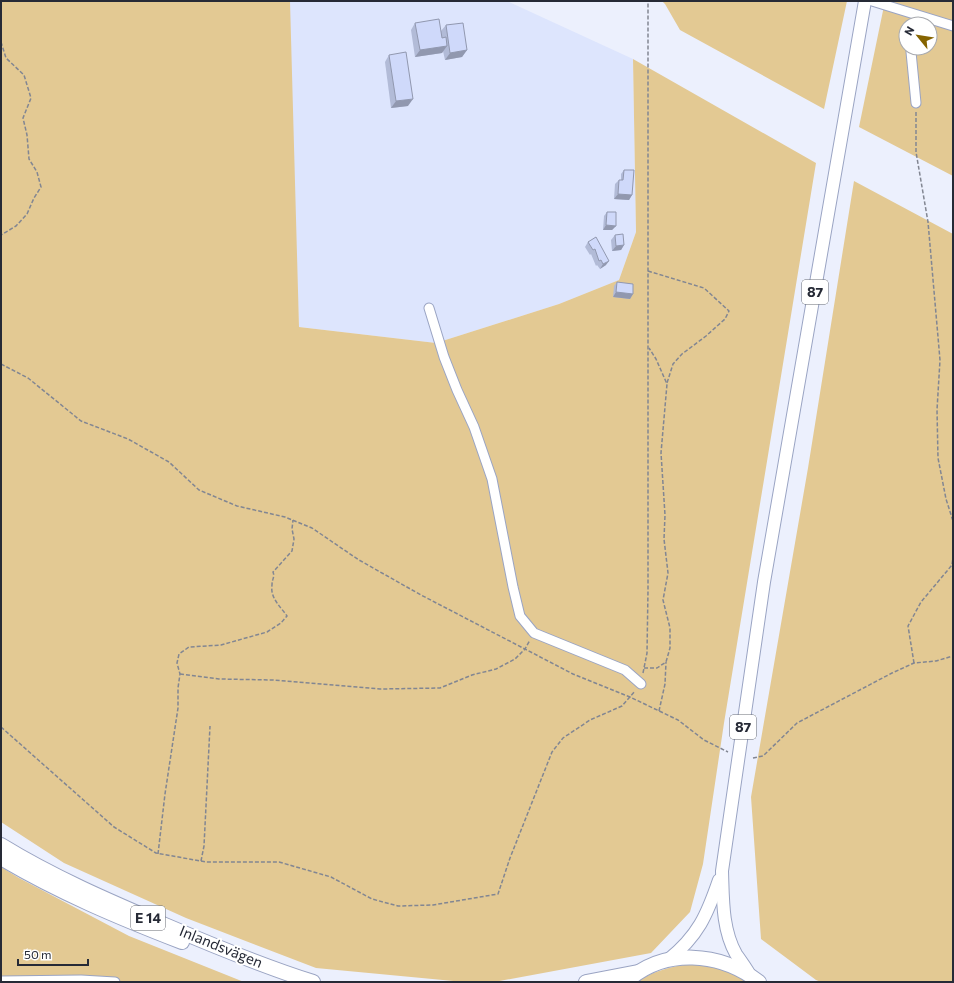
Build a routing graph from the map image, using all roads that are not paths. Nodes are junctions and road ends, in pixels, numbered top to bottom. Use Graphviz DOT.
graph roads {
  1 [pos="865,1"];
  2 [pos="872,1"];
  3 [pos="910,16"];
  4 [pos="938,23"];
  5 [pos="953,26"];
  6 [pos="912,56"];
  7 [pos="916,103"];
  8 [pos="429,308"];
  9 [pos="641,684"];
  10 [pos="1,845"];
  11 [pos="1,858"];
  12 [pos="722,871"];
  13 [pos="668,960"];
  14 [pos="640,972"];
  15 [pos="755,979"];
  16 [pos="292,980"];
  17 [pos="1,981"];
  18 [pos="115,982"];
  19 [pos="320,982"];
  20 [pos="586,982"];
  21 [pos="626,982"];
  1 -- 12 [label="main road, 87"];
  2 -- 3 [label="street"];
  4 -- 5 [label="street"];
  6 -- 7 [label="street"];
  8 -- 9 [label="street"];
  10 -- 16 [label="highway, Inlandsvägen / E 14"];
  11 -- 16 [label="highway, Inlandsvägen / E 14"];
  12 -- 13 [label="main road"];
  12 -- 15 [label="main road"];
  13 -- 14 [label="highway"];
  13 -- 15 [label="highway"];
  14 -- 20 [label="highway"];
  14 -- 21 [label="highway"];
  16 -- 19 [label="highway"];
  17 -- 18 [label="street"];
}
